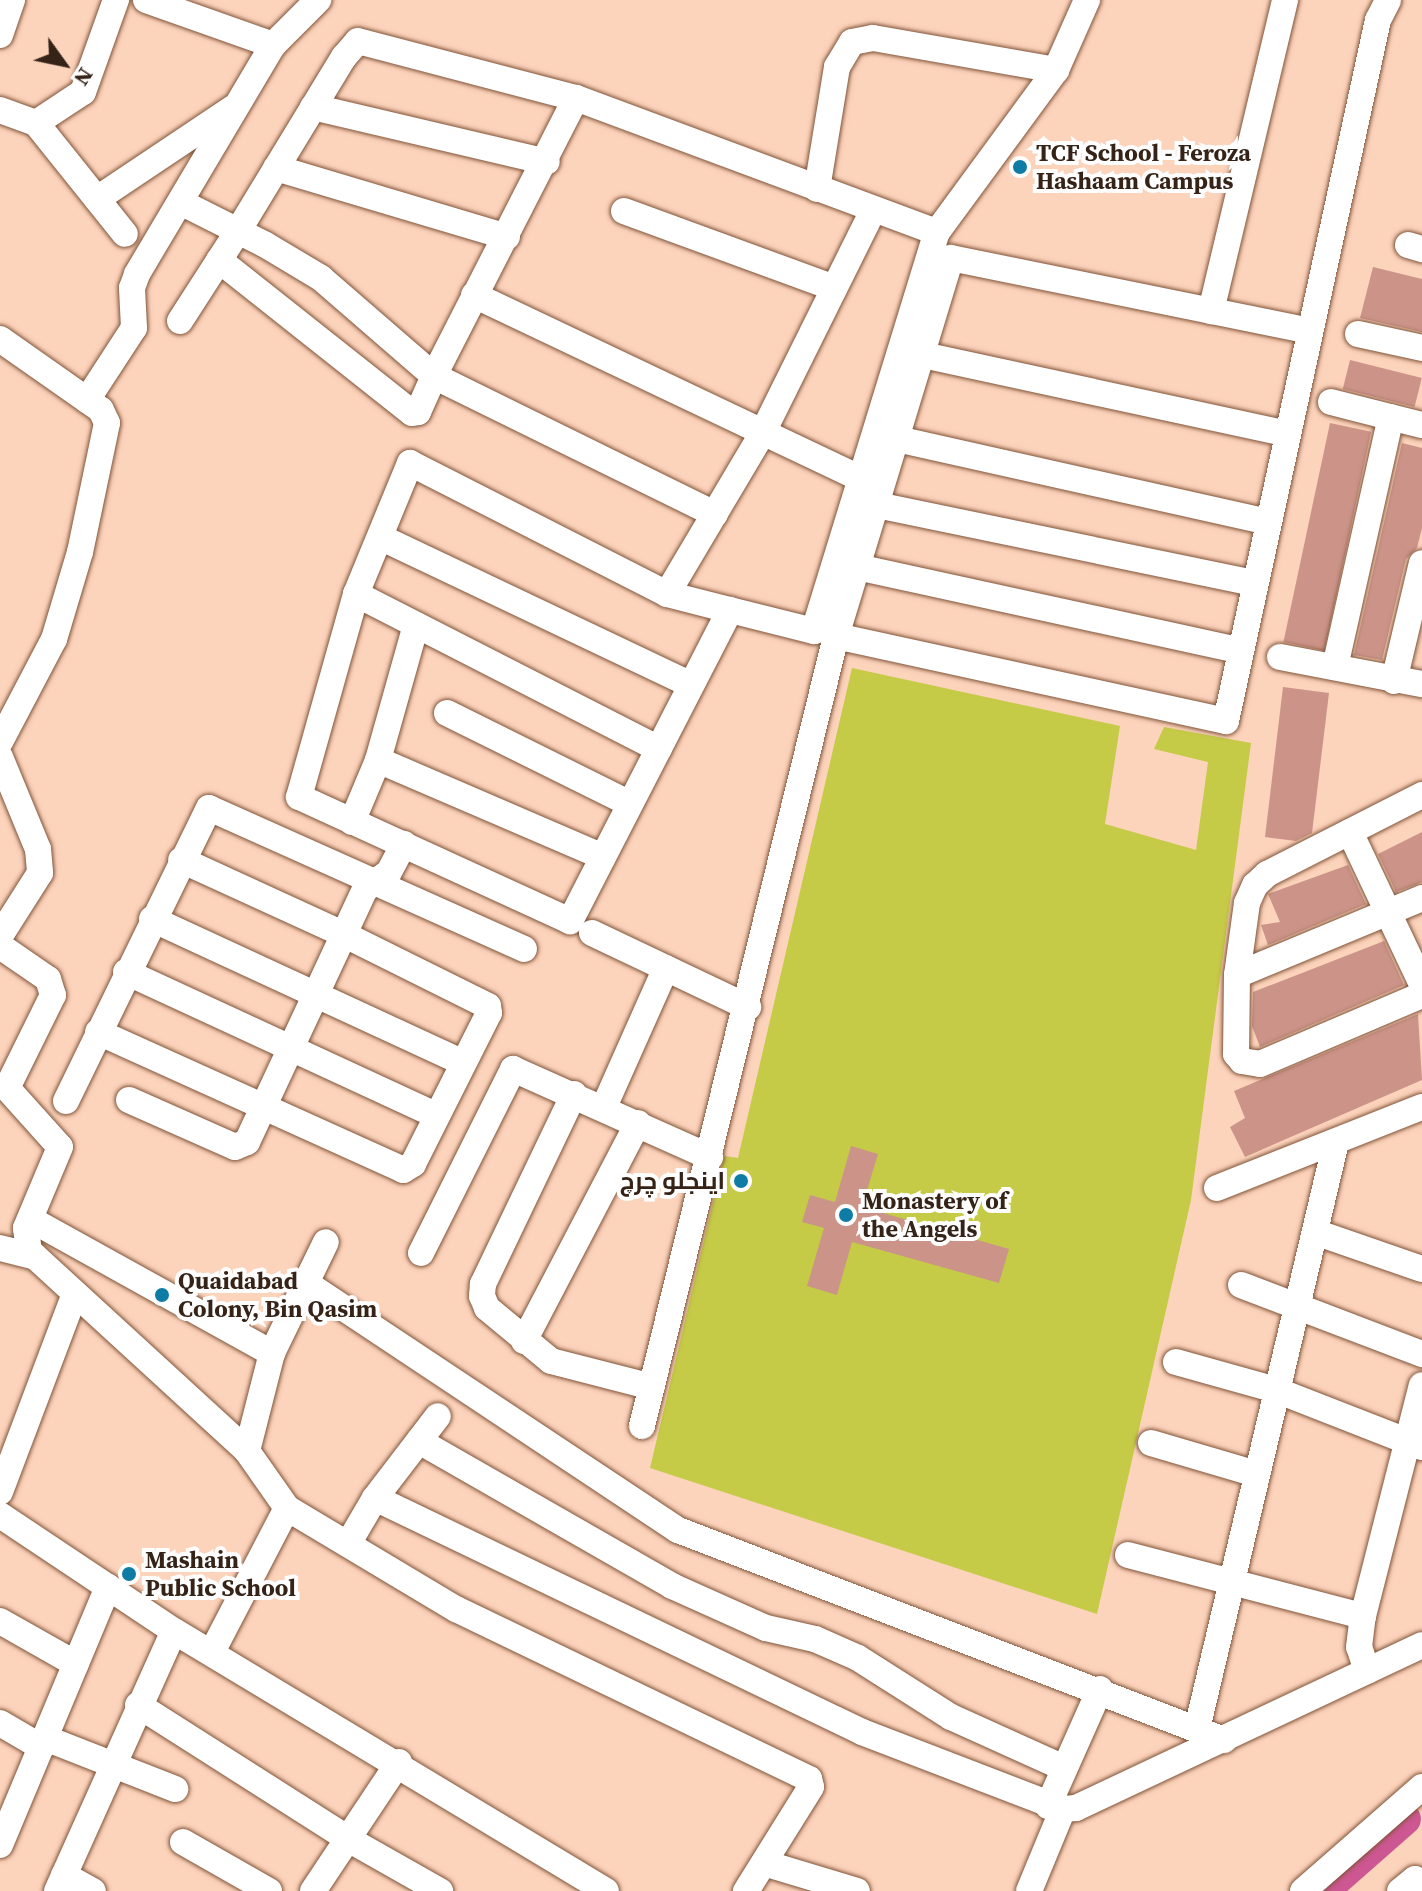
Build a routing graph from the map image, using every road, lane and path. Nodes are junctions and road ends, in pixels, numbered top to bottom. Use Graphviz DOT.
graph roads {
  1 [pos="12,0"];
  2 [pos="116,0"];
  3 [pos="146,0"];
  4 [pos="318,0"];
  5 [pos="1087,0"];
  6 [pos="1285,0"];
  7 [pos="1388,0"];
  8 [pos="0,35"];
  9 [pos="273,45"];
  10 [pos="1056,70"];
  11 [pos="576,98"];
  12 [pos="239,104"];
  13 [pos="313,107"];
  14 [pos="0,110"];
  15 [pos="36,123"];
  16 [pos="547,162"];
  17 [pos="276,168"];
  18 [pos="817,189"];
  19 [pos="97,199"];
  20 [pos="182,203"];
  21 [pos="873,210"];
  22 [pos="624,211"];
  23 [pos="238,231"];
  24 [pos="937,232"];
  25 [pos="125,234"];
  26 [pos="507,237"];
  27 [pos="219,260"];
  28 [pos="834,288"];
  29 [pos="474,295"];
  30 [pos="1211,311"];
  31 [pos="180,321"];
  32 [pos="1309,331"];
  33 [pos="1358,334"];
  34 [pos="0,339"];
  35 [pos="1422,348"];
  36 [pos="923,355"];
  37 [pos="434,376"];
  38 [pos="87,400"];
  39 [pos="1331,402"];
  40 [pos="1391,417"];
  41 [pos="1422,425"];
  42 [pos="763,432"];
  43 [pos="1287,434"];
  44 [pos="897,439"];
  45 [pos="861,479"];
  46 [pos="872,504"];
  47 [pos="715,514"];
  48 [pos="1268,522"];
  49 [pos="382,538"];
  50 [pos="1422,563"];
  51 [pos="857,567"];
  52 [pos="1255,583"];
  53 [pos="356,594"];
  54 [pos="667,594"];
  55 [pos="730,610"];
  56 [pos="416,625"];
  57 [pos="836,636"];
  58 [pos="1241,651"];
  59 [pos="1280,657"];
  60 [pos="1335,667"];
  61 [pos="1394,681"];
  62 [pos="1422,684"];
  63 [pos="691,685"];
  64 [pos="447,713"];
  65 [pos="0,742"];
  66 [pos="659,749"];
  67 [pos="0,757"];
  68 [pos="378,760"];
  69 [pos="1422,795"];
  70 [pos="630,804"];
  71 [pos="352,822"];
  72 [pos="1350,832"];
  73 [pos="404,844"];
  74 [pos="603,857"];
  75 [pos="181,860"];
  76 [pos="375,879"];
  77 [pos="1422,898"];
  78 [pos="1388,912"];
  79 [pos="152,919"];
  80 [pos="592,933"];
  81 [pos="343,934"];
  82 [pos="0,938"];
  83 [pos="524,949"];
  84 [pos="666,968"];
  85 [pos="126,972"];
  86 [pos="1237,975"];
  87 [pos="1422,984"];
  88 [pos="315,992"];
  89 [pos="1422,995"];
  90 [pos="748,1007"];
  91 [pos="98,1032"];
  92 [pos="288,1047"];
  93 [pos="462,1062"];
  94 [pos="574,1094"];
  95 [pos="129,1100"];
  96 [pos="66,1101"];
  97 [pos="604,1107"];
  98 [pos="1422,1107"];
  99 [pos="261,1108"];
  100 [pos="436,1115"];
  101 [pos="638,1123"];
  102 [pos="1335,1146"];
  103 [pos="710,1157"];
  104 [pos="1217,1188"];
  105 [pos="30,1219"];
  106 [pos="1315,1232"];
  107 [pos="326,1242"];
  108 [pos="0,1248"];
  109 [pos="421,1253"];
  110 [pos="35,1257"];
  111 [pos="1422,1269"];
  112 [pos="306,1283"];
  113 [pos="1241,1285"];
  114 [pos="75,1294"];
  115 [pos="1296,1306"];
  116 [pos="524,1341"];
  117 [pos="272,1353"];
  118 [pos="1422,1354"];
  119 [pos="1176,1362"];
  120 [pos="1422,1385"];
  121 [pos="652,1387"];
  122 [pos="1276,1390"];
  123 [pos="438,1416"];
  124 [pos="642,1426"];
  125 [pos="419,1441"];
  126 [pos="1151,1443"];
  127 [pos="1415,1444"];
  128 [pos="247,1451"];
  129 [pos="1256,1474"];
  130 [pos="0,1492"];
  131 [pos="375,1498"];
  132 [pos="287,1508"];
  133 [pos="2,1523"];
  134 [pos="348,1544"];
  135 [pos="1128,1555"];
  136 [pos="1232,1582"];
  137 [pos="108,1587"];
  138 [pos="1363,1616"];
  139 [pos="0,1621"];
  140 [pos="174,1631"];
  141 [pos="1422,1645"];
  142 [pos="212,1652"];
  143 [pos="76,1664"];
  144 [pos="1367,1671"];
  145 [pos="1100,1689"];
  146 [pos="138,1705"];
  147 [pos="0,1723"];
  148 [pos="1197,1729"];
  149 [pos="1224,1740"];
  150 [pos="43,1743"];
  151 [pos="399,1762"];
  152 [pos="112,1765"];
  153 [pos="1064,1768"];
  154 [pos="1422,1787"];
  155 [pos="175,1789"];
  156 [pos="9,1800"];
  157 [pos="1055,1808"];
  158 [pos="348,1839"];
  159 [pos="183,1842"];
  160 [pos="0,1845"];
  161 [pos="764,1863"];
  162 [pos="60,1883"];
  163 [pos="1422,1884"];
  164 [pos="93,1891"];
  165 [pos="269,1891"];
  166 [pos="313,1891"];
  167 [pos="440,1891"];
  168 [pos="606,1891"];
  169 [pos="746,1891"];
  170 [pos="857,1891"];
  171 [pos="1029,1891"];
  172 [pos="1303,1891"];
  173 [pos="1400,1891"];
  1 -- 8 [label="street"];
  2 -- 15 [label="street"];
  3 -- 9 [label="street"];
  4 -- 9 [label="street"];
  5 -- 10 [label="street"];
  6 -- 30 [label="street"];
  7 -- 32 [label="street"];
  9 -- 12 [label="street"];
  10 -- 18 [label="street"];
  10 -- 24 [label="street"];
  11 -- 13 [label="street"];
  11 -- 16 [label="street"];
  11 -- 18 [label="street"];
  12 -- 19 [label="street"];
  12 -- 20 [label="street"];
  13 -- 16 [label="street"];
  13 -- 17 [label="street"];
  14 -- 15 [label="street"];
  15 -- 19 [label="street"];
  16 -- 26 [label="street"];
  17 -- 23 [label="street"];
  17 -- 26 [label="street"];
  18 -- 21 [label="street"];
  19 -- 25 [label="street"];
  20 -- 23 [label="street"];
  20 -- 38 [label="street"];
  21 -- 24 [label="street"];
  21 -- 28 [label="street"];
  22 -- 28 [label="street"];
  23 -- 27 [label="street"];
  23 -- 37 [label="street"];
  24 -- 45 [label="street"];
  26 -- 29 [label="street"];
  27 -- 31 [label="street"];
  27 -- 37 [label="street"];
  28 -- 42 [label="street"];
  29 -- 37 [label="street"];
  29 -- 42 [label="street"];
  30 -- 32 [label="street"];
  30 -- 36 [label="street"];
  32 -- 43 [label="street"];
  33 -- 35 [label="street"];
  34 -- 38 [label="street"];
  36 -- 43 [label="street"];
  36 -- 44 [label="street"];
  37 -- 47 [label="street"];
  38 -- 65 [label="street"];
  39 -- 40 [label="street"];
  40 -- 41 [label="street"];
  40 -- 60 [label="street"];
  42 -- 45 [label="street"];
  42 -- 47 [label="street"];
  43 -- 48 [label="street"];
  44 -- 46 [label="street"];
  44 -- 48 [label="street"];
  45 -- 55 [label="street"];
  46 -- 51 [label="street"];
  46 -- 52 [label="street"];
  47 -- 54 [label="street"];
  48 -- 52 [label="street"];
  49 -- 53 [label="street"];
  49 -- 54 [label="street"];
  49 -- 63 [label="street"];
  50 -- 61 [label="street"];
  51 -- 57 [label="street"];
  51 -- 58 [label="street"];
  52 -- 58 [label="street"];
  53 -- 56 [label="street"];
  53 -- 71 [label="street"];
  54 -- 55 [label="street"];
  55 -- 63 [label="street"];
  56 -- 66 [label="street"];
  56 -- 68 [label="street"];
  57 -- 58 [label="street"];
  57 -- 90 [label="street"];
  59 -- 60 [label="street"];
  60 -- 61 [label="street"];
  61 -- 62 [label="street"];
  63 -- 66 [label="street"];
  64 -- 70 [label="street"];
  66 -- 70 [label="street"];
  67 -- 82 [label="street"];
  68 -- 71 [label="street"];
  68 -- 74 [label="street"];
  69 -- 72 [label="street"];
  70 -- 74 [label="street"];
  71 -- 73 [label="street"];
  72 -- 78 [label="street"];
  72 -- 86 [label="street"];
  73 -- 74 [label="street"];
  73 -- 76 [label="street"];
  75 -- 76 [label="street"];
  75 -- 79 [label="street"];
  75 -- 81 [label="street"];
  76 -- 81 [label="street"];
  76 -- 83 [label="street"];
  77 -- 78 [label="street"];
  78 -- 86 [label="street"];
  78 -- 87 [label="street"];
  79 -- 85 [label="street"];
  79 -- 88 [label="street"];
  80 -- 84 [label="street"];
  81 -- 88 [label="street"];
  81 -- 93 [label="street"];
  82 -- 105 [label="street"];
  84 -- 90 [label="street"];
  84 -- 97 [label="street"];
  85 -- 91 [label="street"];
  85 -- 92 [label="street"];
  86 -- 89 [label="street"];
  88 -- 92 [label="street"];
  88 -- 93 [label="street"];
  90 -- 103 [label="street"];
  91 -- 96 [label="street"];
  91 -- 99 [label="street"];
  92 -- 99 [label="street"];
  92 -- 100 [label="street"];
  93 -- 100 [label="street"];
  94 -- 97 [label="street"];
  94 -- 109 [label="street"];
  94 -- 116 [label="street"];
  95 -- 99 [label="street"];
  97 -- 101 [label="street"];
  98 -- 102 [label="street"];
  99 -- 100 [label="street"];
  101 -- 103 [label="street"];
  101 -- 116 [label="street"];
  102 -- 104 [label="street"];
  102 -- 106 [label="street"];
  103 -- 121 [label="street"];
  105 -- 110 [label="street"];
  105 -- 117 [label="street"];
  106 -- 111 [label="street"];
  106 -- 115 [label="street"];
  107 -- 112 [label="street"];
  108 -- 110 [label="street"];
  110 -- 114 [label="street"];
  112 -- 117 [label="street"];
  112 -- 145 [label="street"];
  113 -- 115 [label="street"];
  114 -- 128 [label="street"];
  114 -- 130 [label="street"];
  115 -- 118 [label="street"];
  115 -- 122 [label="street"];
  116 -- 121 [label="street"];
  117 -- 128 [label="street"];
  119 -- 122 [label="street"];
  120 -- 127 [label="street"];
  121 -- 124 [label="street"];
  122 -- 127 [label="street"];
  122 -- 129 [label="street"];
  123 -- 125 [label="street"];
  125 -- 131 [label="street"];
  125 -- 153 [label="street"];
  126 -- 129 [label="street"];
  127 -- 138 [label="street"];
  128 -- 132 [label="street"];
  129 -- 136 [label="street"];
  131 -- 134 [label="street"];
  131 -- 157 [label="street"];
  132 -- 134 [label="street"];
  132 -- 142 [label="street"];
  133 -- 137 [label="street"];
  134 -- 161 [label="street"];
  135 -- 136 [label="street"];
  136 -- 138 [label="street"];
  136 -- 148 [label="street"];
  137 -- 140 [label="street"];
  137 -- 143 [label="street"];
  138 -- 144 [label="street"];
  139 -- 143 [label="street"];
  140 -- 142 [label="street"];
  140 -- 146 [label="street"];
  141 -- 144 [label="street"];
  142 -- 151 [label="street"];
  143 -- 150 [label="street"];
  144 -- 149 [label="street"];
  145 -- 148 [label="street"];
  145 -- 153 [label="street"];
  146 -- 152 [label="street"];
  146 -- 158 [label="street"];
  147 -- 150 [label="street"];
  148 -- 149 [label="street"];
  149 -- 157 [label="street"];
  150 -- 152 [label="street"];
  150 -- 156 [label="street"];
  151 -- 158 [label="street"];
  151 -- 168 [label="street"];
  152 -- 155 [label="street"];
  152 -- 162 [label="street"];
  153 -- 157 [label="street"];
  154 -- 172 [label="street"];
  156 -- 160 [label="street"];
  157 -- 171 [label="street"];
  158 -- 166 [label="street"];
  158 -- 167 [label="street"];
  159 -- 165 [label="street"];
  161 -- 169 [label="street"];
  161 -- 170 [label="street"];
  162 -- 164 [label="street"];
  163 -- 173 [label="street"];
}
